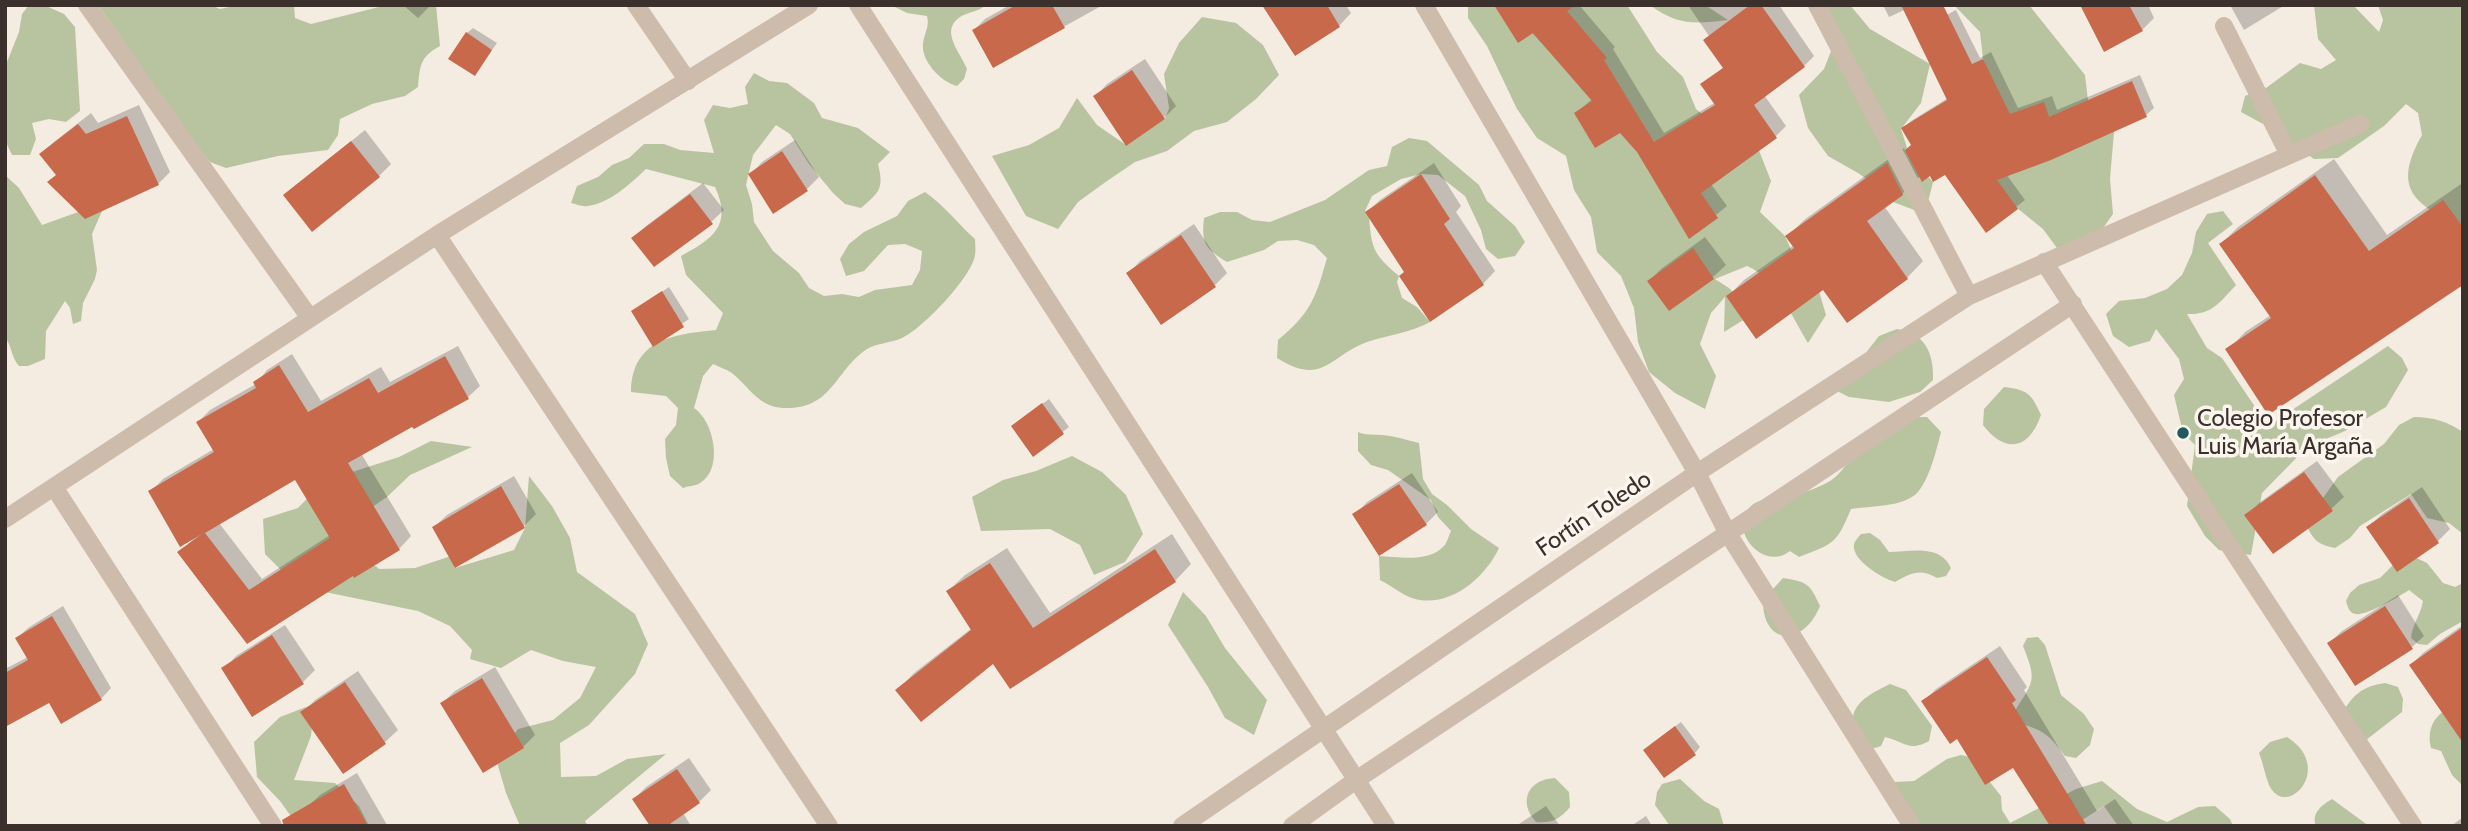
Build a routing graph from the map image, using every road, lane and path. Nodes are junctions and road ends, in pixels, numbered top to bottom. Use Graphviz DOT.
graph roads {
  1 [pos="87,5"];
  2 [pos="636,5"];
  3 [pos="809,5"];
  4 [pos="858,5"];
  5 [pos="1424,5"];
  6 [pos="1817,5"];
  7 [pos="2224,26"];
  8 [pos="688,81"];
  9 [pos="2360,124"];
  10 [pos="2289,155"];
  11 [pos="437,235"];
  12 [pos="2044,262"];
  13 [pos="1969,296"];
  14 [pos="2073,304"];
  15 [pos="310,318"];
  16 [pos="1697,474"];
  17 [pos="54,487"];
  18 [pos="5,519"];
  19 [pos="1727,531"];
  20 [pos="1323,728"];
  21 [pos="1356,780"];
  22 [pos="273,826"];
  23 [pos="829,826"];
  24 [pos="1182,826"];
  25 [pos="1292,826"];
  26 [pos="1386,826"];
  27 [pos="1912,826"];
  28 [pos="2413,826"];
  1 -- 15 [label="street"];
  2 -- 8 [label="street"];
  3 -- 8 [label="street"];
  4 -- 20 [label="street"];
  5 -- 16 [label="street"];
  6 -- 13 [label="street"];
  7 -- 10 [label="street"];
  8 -- 11 [label="street"];
  9 -- 10 [label="street, Fortín Toledo"];
  10 -- 12 [label="street, Fortín Toledo"];
  11 -- 15 [label="street"];
  11 -- 23 [label="street"];
  12 -- 13 [label="street, Fortín Toledo"];
  12 -- 14 [label="street"];
  13 -- 16 [label="street, Fortín Toledo"];
  14 -- 19 [label="street"];
  14 -- 28 [label="street"];
  15 -- 17 [label="street"];
  16 -- 19 [label="street"];
  16 -- 20 [label="street, Fortín Toledo"];
  17 -- 18 [label="street"];
  17 -- 22 [label="street"];
  19 -- 21 [label="street"];
  19 -- 27 [label="street"];
  20 -- 21 [label="street"];
  20 -- 24 [label="street, Fortín Toledo"];
  21 -- 25 [label="street"];
  21 -- 26 [label="street"];
}
